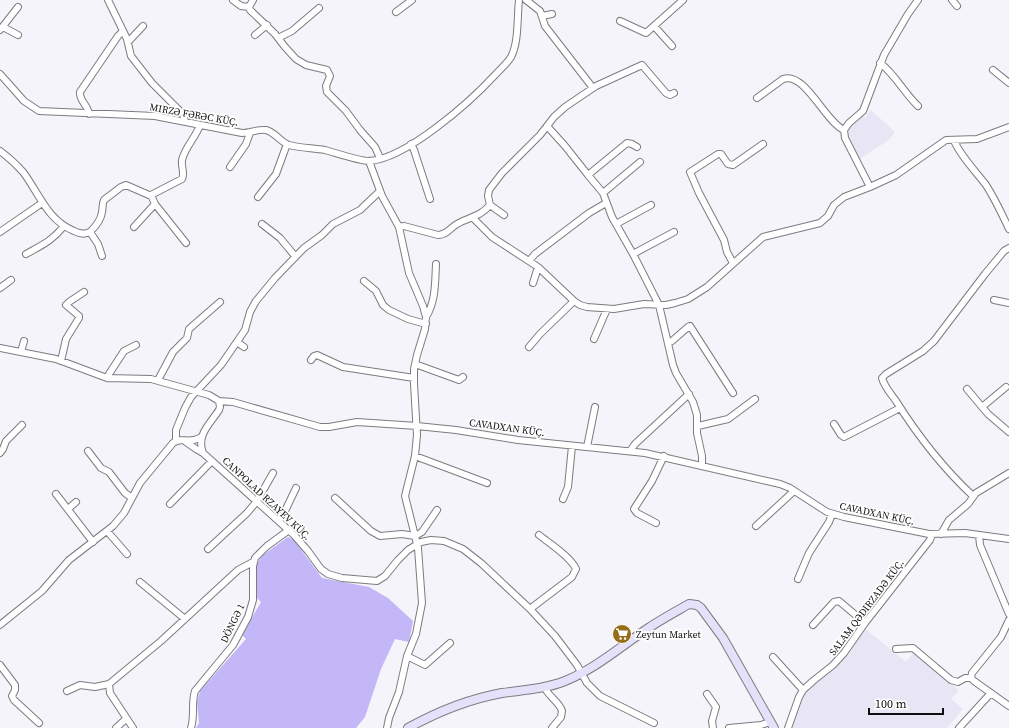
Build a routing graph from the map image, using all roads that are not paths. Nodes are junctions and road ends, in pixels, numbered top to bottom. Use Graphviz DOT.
graph roads {
  1 [pos="108,0"];
  2 [pos="233,0"];
  3 [pos="254,0"];
  4 [pos="412,0"];
  5 [pos="519,0"];
  6 [pos="526,0"];
  7 [pos="683,0"];
  8 [pos="918,0"];
  9 [pos="952,0"];
  10 [pos="957,6"];
  11 [pos="18,7"];
  12 [pos="249,7"];
  13 [pos="319,8"];
  14 [pos="396,12"];
  15 [pos="552,14"];
  16 [pos="542,16"];
  17 [pos="620,21"];
  18 [pos="267,25"];
  19 [pos="143,26"];
  20 [pos="654,26"];
  21 [pos="2,29"];
  22 [pos="124,32"];
  23 [pos="18,35"];
  24 [pos="255,35"];
  25 [pos="278,38"];
  26 [pos="128,42"];
  27 [pos="672,46"];
  28 [pos="880,63"];
  29 [pos="993,70"];
  30 [pos="0,74"];
  31 [pos="1009,83"];
  32 [pos="593,88"];
  33 [pos="674,93"];
  34 [pos="757,98"];
  35 [pos="918,106"];
  36 [pos="89,114"];
  37 [pos="185,121"];
  38 [pos="200,125"];
  39 [pos="547,126"];
  40 [pos="1009,127"];
  41 [pos="844,130"];
  42 [pos="250,133"];
  43 [pos="954,140"];
  44 [pos="287,144"];
  45 [pos="411,144"];
  46 [pos="763,144"];
  47 [pos="637,147"];
  48 [pos="0,151"];
  49 [pos="380,158"];
  50 [pos="369,161"];
  51 [pos="640,162"];
  52 [pos="230,167"];
  53 [pos="588,176"];
  54 [pos="870,187"];
  55 [pos="380,191"];
  56 [pos="603,193"];
  57 [pos="151,195"];
  58 [pos="258,197"];
  59 [pos="430,199"];
  60 [pos="42,203"];
  61 [pos="606,203"];
  62 [pos="155,204"];
  63 [pos="490,205"];
  64 [pos="651,205"];
  65 [pos="504,214"];
  66 [pos="473,218"];
  67 [pos="262,224"];
  68 [pos="616,224"];
  69 [pos="64,226"];
  70 [pos="134,227"];
  71 [pos="399,227"];
  72 [pos="1009,229"];
  73 [pos="0,232"];
  74 [pos="90,232"];
  75 [pos="674,232"];
  76 [pos="186,243"];
  77 [pos="1009,248"];
  78 [pos="26,254"];
  79 [pos="633,254"];
  80 [pos="102,256"];
  81 [pos="295,256"];
  82 [pos="529,261"];
  83 [pos="734,263"];
  84 [pos="436,264"];
  85 [pos="538,267"];
  86 [pos="11,280"];
  87 [pos="364,281"];
  88 [pos="533,283"];
  89 [pos="0,288"];
  90 [pos="84,292"];
  91 [pos="994,300"];
  92 [pos="574,301"];
  93 [pos="220,302"];
  94 [pos="1009,303"];
  95 [pos="659,305"];
  96 [pos="607,309"];
  97 [pos="426,317"];
  98 [pos="426,324"];
  99 [pos="594,339"];
  100 [pos="24,341"];
  101 [pos="237,342"];
  102 [pos="668,343"];
  103 [pos="136,345"];
  104 [pos="244,347"];
  105 [pos="529,347"];
  106 [pos="0,348"];
  107 [pos="21,352"];
  108 [pos="311,360"];
  109 [pos="61,361"];
  110 [pos="415,364"];
  111 [pos="463,377"];
  112 [pos="107,378"];
  113 [pos="414,378"];
  114 [pos="158,380"];
  115 [pos="1006,387"];
  116 [pos="968,389"];
  117 [pos="196,391"];
  118 [pos="733,392"];
  119 [pos="689,394"];
  120 [pos="755,399"];
  121 [pos="219,401"];
  122 [pos="594,407"];
  123 [pos="982,407"];
  124 [pos="900,408"];
  125 [pos="834,424"];
  126 [pos="22,425"];
  127 [pos="417,426"];
  128 [pos="698,426"];
  129 [pos="1009,432"];
  130 [pos="201,438"];
  131 [pos="176,440"];
  132 [pos="184,441"];
  133 [pos="572,446"];
  134 [pos="587,447"];
  135 [pos="88,451"];
  136 [pos="630,451"];
  137 [pos="0,453"];
  138 [pos="203,453"];
  139 [pos="415,456"];
  140 [pos="664,456"];
  141 [pos="212,461"];
  142 [pos="702,466"];
  143 [pos="272,473"];
  144 [pos="1009,473"];
  145 [pos="487,483"];
  146 [pos="296,488"];
  147 [pos="794,491"];
  148 [pos="56,494"];
  149 [pos="973,496"];
  150 [pos="132,498"];
  151 [pos="335,498"];
  152 [pos="563,499"];
  153 [pos="257,501"];
  154 [pos="76,502"];
  155 [pos="170,504"];
  156 [pos="68,509"];
  157 [pos="437,510"];
  158 [pos="832,514"];
  159 [pos="279,521"];
  160 [pos="656,523"];
  161 [pos="756,526"];
  162 [pos="289,530"];
  163 [pos="107,531"];
  164 [pos="932,534"];
  165 [pos="941,534"];
  166 [pos="538,535"];
  167 [pos="979,535"];
  168 [pos="415,536"];
  169 [pos="1009,539"];
  170 [pos="93,542"];
  171 [pos="417,544"];
  172 [pos="208,549"];
  173 [pos="128,554"];
  174 [pos="253,562"];
  175 [pos="798,579"];
  176 [pos="140,582"];
  177 [pos="530,609"];
  178 [pos="1009,614"];
  179 [pos="185,619"];
  180 [pos="1009,620"];
  181 [pos="865,622"];
  182 [pos="0,625"];
  183 [pos="812,625"];
  184 [pos="450,643"];
  185 [pos="896,649"];
  186 [pos="407,656"];
  187 [pos="773,657"];
  188 [pos="0,665"];
  189 [pos="581,673"];
  190 [pos="971,678"];
  191 [pos="109,684"];
  192 [pos="544,686"];
  193 [pos="803,690"];
  194 [pos="67,691"];
  195 [pos="706,694"];
  196 [pos="991,694"];
  197 [pos="1009,706"];
  198 [pos="126,719"];
  199 [pos="39,723"];
  200 [pos="654,723"];
  201 [pos="772,725"];
  202 [pos="116,728"];
  203 [pos="133,728"];
  204 [pos="191,728"];
  205 [pos="387,728"];
  206 [pos="408,728"];
  207 [pos="552,728"];
  208 [pos="713,728"];
  209 [pos="729,728"];
  210 [pos="788,728"];
  211 [pos="959,728"];
  1 -- 22 [label="street"];
  2 -- 12 [label="street"];
  3 -- 12 [label="street"];
  4 -- 14 [label="street"];
  5 -- 45 [label="street"];
  6 -- 16 [label="street"];
  7 -- 20 [label="street"];
  8 -- 28 [label="street"];
  9 -- 10 [label="street"];
  11 -- 21 [label="street"];
  12 -- 18 [label="street"];
  13 -- 25 [label="street"];
  15 -- 16 [label="street"];
  16 -- 32 [label="street"];
  17 -- 20 [label="street"];
  18 -- 24 [label="street"];
  18 -- 25 [label="street"];
  19 -- 26 [label="street"];
  20 -- 27 [label="street"];
  21 -- 23 [label="street"];
  22 -- 26 [label="street"];
  22 -- 36 [label="street"];
  25 -- 49 [label="street"];
  26 -- 37 [label="street"];
  28 -- 35 [label="street"];
  28 -- 41 [label="street"];
  29 -- 31 [label="street"];
  30 -- 36 [label="street, MIRZƏ FƏRƏC KÜÇ."];
  32 -- 33 [label="street"];
  32 -- 39 [label="street"];
  34 -- 41 [label="street"];
  36 -- 37 [label="street, MIRZƏ FƏRƏC KÜÇ."];
  37 -- 38 [label="street, MIRZƏ FƏRƏC KÜÇ."];
  38 -- 42 [label="street, MIRZƏ FƏRƏC KÜÇ."];
  38 -- 57 [label="street"];
  39 -- 53 [label="street"];
  39 -- 63 [label="street"];
  40 -- 43 [label="street"];
  41 -- 54 [label="street"];
  42 -- 44 [label="street, MIRZƏ FƏRƏC KÜÇ."];
  42 -- 52 [label="street"];
  43 -- 54 [label="street"];
  43 -- 72 [label="street"];
  44 -- 50 [label="street, MIRZƏ FƏRƏC KÜÇ."];
  44 -- 58 [label="street"];
  45 -- 49 [label="street"];
  45 -- 59 [label="street"];
  46 -- 83 [label="street"];
  47 -- 53 [label="street"];
  48 -- 60 [label="street"];
  49 -- 50 [label="street"];
  50 -- 55 [label="street"];
  51 -- 56 [label="street"];
  53 -- 56 [label="street"];
  54 -- 83 [label="street"];
  55 -- 71 [label="street"];
  55 -- 81 [label="street"];
  56 -- 61 [label="street"];
  57 -- 62 [label="street"];
  57 -- 74 [label="street"];
  60 -- 69 [label="street"];
  60 -- 73 [label="street"];
  61 -- 68 [label="street"];
  61 -- 82 [label="street"];
  62 -- 70 [label="street"];
  62 -- 76 [label="street"];
  63 -- 65 [label="street"];
  63 -- 66 [label="street"];
  64 -- 68 [label="street"];
  66 -- 71 [label="street"];
  66 -- 82 [label="street"];
  67 -- 81 [label="street"];
  68 -- 79 [label="street"];
  69 -- 74 [label="street"];
  69 -- 78 [label="street"];
  71 -- 97 [label="street"];
  74 -- 80 [label="street"];
  75 -- 79 [label="street"];
  77 -- 124 [label="street"];
  79 -- 95 [label="street"];
  81 -- 101 [label="street"];
  82 -- 85 [label="street"];
  83 -- 95 [label="street"];
  84 -- 97 [label="street"];
  85 -- 88 [label="street"];
  85 -- 92 [label="street"];
  86 -- 89 [label="street"];
  87 -- 98 [label="street"];
  90 -- 109 [label="street"];
  91 -- 94 [label="street"];
  92 -- 96 [label="street"];
  92 -- 105 [label="street"];
  93 -- 114 [label="street"];
  95 -- 96 [label="street"];
  95 -- 102 [label="street"];
  96 -- 99 [label="street"];
  97 -- 98 [label="street"];
  98 -- 110 [label="street"];
  100 -- 107 [label="street"];
  101 -- 104 [label="street"];
  101 -- 117 [label="street"];
  102 -- 118 [label="street"];
  102 -- 119 [label="street"];
  103 -- 112 [label="street"];
  106 -- 107 [label="street, CAVADXAN KÜÇ."];
  107 -- 109 [label="street, CAVADXAN KÜÇ."];
  108 -- 113 [label="street"];
  109 -- 112 [label="street, CAVADXAN KÜÇ."];
  110 -- 111 [label="street"];
  110 -- 113 [label="street"];
  112 -- 114 [label="street, CAVADXAN KÜÇ."];
  113 -- 127 [label="street"];
  114 -- 117 [label="street, CAVADXAN KÜÇ."];
  115 -- 123 [label="street"];
  116 -- 123 [label="street"];
  117 -- 121 [label="street, CAVADXAN KÜÇ."];
  117 -- 131 [label="street"];
  119 -- 128 [label="street"];
  119 -- 136 [label="street"];
  120 -- 128 [label="street"];
  121 -- 127 [label="street, CAVADXAN KÜÇ."];
  121 -- 130 [label="street"];
  122 -- 134 [label="street"];
  123 -- 129 [label="street"];
  124 -- 125 [label="street"];
  124 -- 149 [label="street"];
  126 -- 137 [label="street"];
  127 -- 133 [label="street, CAVADXAN KÜÇ."];
  127 -- 139 [label="street"];
  128 -- 142 [label="street"];
  130 -- 132 [label="street"];
  130 -- 138 [label="street"];
  131 -- 132 [label="street"];
  131 -- 150 [label="street"];
  132 -- 138 [label="street, CANPOLAD RZAYEV KÜÇ."];
  133 -- 134 [label="street, CAVADXAN KÜÇ."];
  133 -- 152 [label="street"];
  134 -- 136 [label="street, CAVADXAN KÜÇ."];
  135 -- 150 [label="street"];
  136 -- 140 [label="street, CAVADXAN KÜÇ."];
  138 -- 141 [label="street, CANPOLAD RZAYEV KÜÇ."];
  139 -- 145 [label="street"];
  139 -- 168 [label="street"];
  140 -- 142 [label="street, CAVADXAN KÜÇ."];
  140 -- 160 [label="street"];
  141 -- 153 [label="street, CANPOLAD RZAYEV KÜÇ."];
  141 -- 155 [label="street"];
  142 -- 147 [label="street, CAVADXAN KÜÇ."];
  143 -- 153 [label="street"];
  144 -- 149 [label="street"];
  146 -- 159 [label="street"];
  147 -- 158 [label="street, CAVADXAN KÜÇ."];
  147 -- 161 [label="street"];
  148 -- 156 [label="street"];
  149 -- 165 [label="street"];
  150 -- 163 [label="street"];
  151 -- 168 [label="street"];
  153 -- 159 [label="street, CANPOLAD RZAYEV KÜÇ."];
  153 -- 172 [label="street"];
  154 -- 156 [label="street"];
  156 -- 170 [label="street"];
  157 -- 168 [label="street"];
  158 -- 164 [label="street, CAVADXAN KÜÇ."];
  158 -- 175 [label="street"];
  159 -- 162 [label="street, CANPOLAD RZAYEV KÜÇ."];
  162 -- 171 [label="street, CANPOLAD RZAYEV KÜÇ."];
  162 -- 174 [label="street"];
  163 -- 170 [label="street"];
  163 -- 173 [label="street"];
  164 -- 165 [label="street, CAVADXAN KÜÇ."];
  164 -- 181 [label="street, SALAM QƏDIRZADƏ KÜÇ."];
  165 -- 167 [label="street, CAVADXAN KÜÇ."];
  166 -- 177 [label="street"];
  167 -- 169 [label="street, CAVADXAN KÜÇ."];
  167 -- 178 [label="street"];
  168 -- 171 [label="street"];
  170 -- 182 [label="street"];
  171 -- 177 [label="street, CANPOLAD RZAYEV KÜÇ."];
  171 -- 186 [label="street"];
  174 -- 179 [label="street"];
  174 -- 204 [label="street, DÖNGƏ 1"];
  176 -- 179 [label="street"];
  177 -- 189 [label="street, CANPOLAD RZAYEV KÜÇ."];
  179 -- 191 [label="street"];
  180 -- 190 [label="street"];
  181 -- 183 [label="street"];
  181 -- 193 [label="street, SALAM QƏDIRZADƏ KÜÇ."];
  184 -- 186 [label="street"];
  185 -- 190 [label="street"];
  186 -- 205 [label="street"];
  187 -- 193 [label="street"];
  188 -- 199 [label="street"];
  189 -- 192 [label="street"];
  189 -- 200 [label="street, CANPOLAD RZAYEV KÜÇ."];
  189 -- 201 [label="street"];
  190 -- 196 [label="street"];
  191 -- 194 [label="street"];
  191 -- 198 [label="street"];
  192 -- 206 [label="street"];
  192 -- 207 [label="street"];
  193 -- 210 [label="street, SALAM QƏDIRZADƏ KÜÇ."];
  195 -- 208 [label="street"];
  196 -- 197 [label="street"];
  196 -- 211 [label="street"];
  198 -- 202 [label="street"];
  198 -- 203 [label="street"];
  201 -- 209 [label="street"];
}
